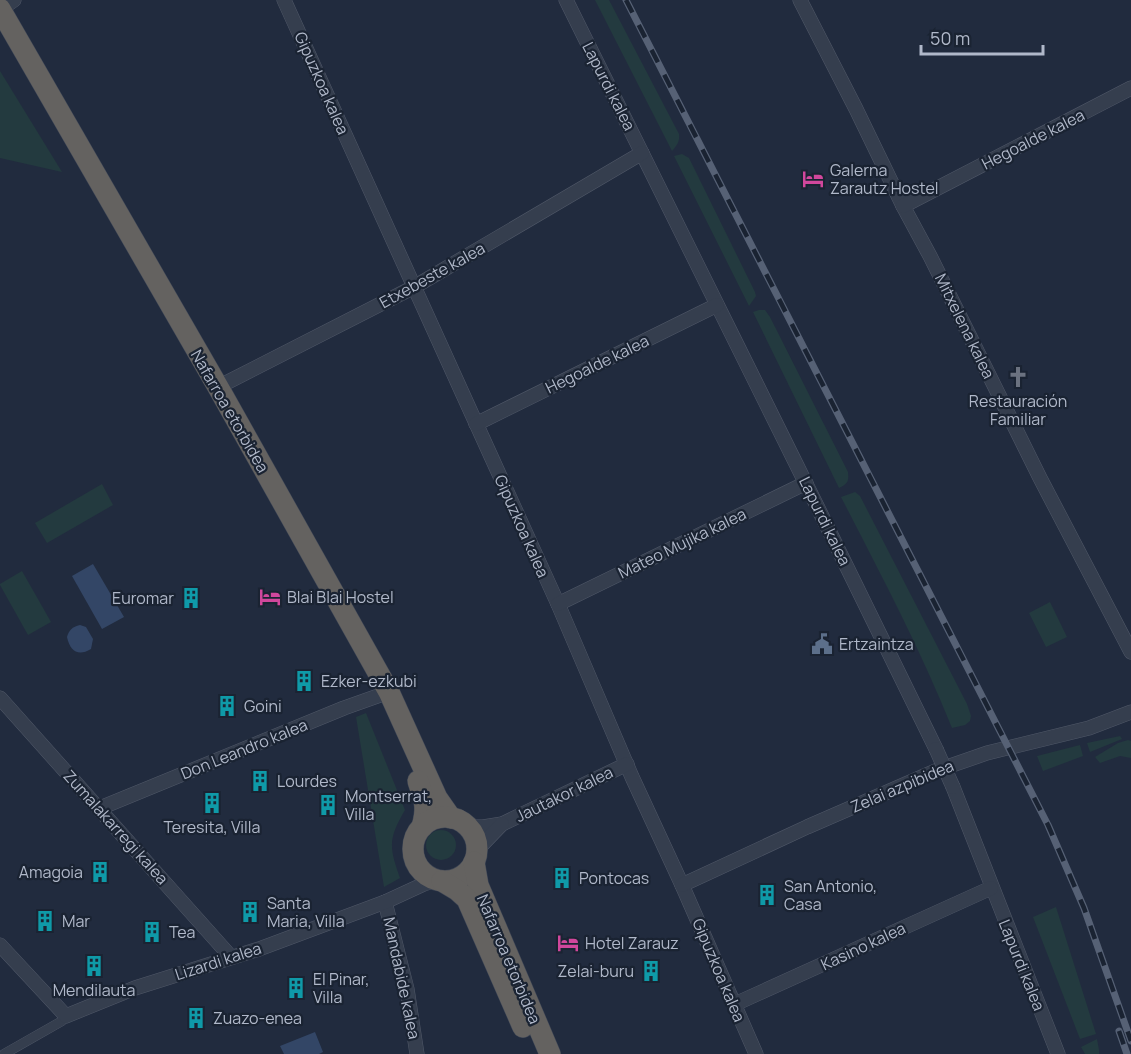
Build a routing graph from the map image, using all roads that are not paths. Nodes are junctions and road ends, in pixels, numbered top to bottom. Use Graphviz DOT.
graph roads {
  1 [pos="14,0"];
  2 [pos="284,0"];
  3 [pos="566,0"];
  4 [pos="800,0"];
  5 [pos="0,9"];
  6 [pos="0,34"];
  7 [pos="1131,88"];
  8 [pos="642,153"];
  9 [pos="903,206"];
  10 [pos="414,287"];
  11 [pos="717,305"];
  12 [pos="218,387"];
  13 [pos="476,424"];
  14 [pos="806,483"];
  15 [pos="558,604"];
  16 [pos="1131,652"];
  17 [pos="382,694"];
  18 [pos="0,698"];
  19 [pos="1131,712"];
  20 [pos="627,764"];
  21 [pos="100,808"];
  22 [pos="459,822"];
  23 [pos="502,824"];
  24 [pos="422,827"];
  25 [pos="475,856"];
  26 [pos="439,881"];
  27 [pos="682,885"];
  28 [pos="991,888"];
  29 [pos="385,902"];
  30 [pos="0,945"];
  31 [pos="231,957"];
  32 [pos="735,1004"];
  33 [pos="64,1018"];
  34 [pos="4,1054"];
  35 [pos="417,1054"];
  36 [pos="534,1054"];
  37 [pos="550,1054"];
  38 [pos="756,1054"];
  39 [pos="1058,1054"];
  1 -- 5 [label="street"];
  2 -- 10 [label="street, Gipuzkoa kalea"];
  3 -- 8 [label="street, Lapurdi kalea"];
  4 -- 9 [label="street, Mitxelena kalea"];
  5 -- 12 [label="highway, Nafarroa etorbidea"];
  6 -- 17 [label="highway, Nafarroa etorbidea"];
  7 -- 9 [label="street, Hegoalde kalea"];
  8 -- 10 [label="street, Etxebeste kalea"];
  8 -- 11 [label="street, Lapurdi kalea"];
  9 -- 16 [label="street, Mitxelena kalea"];
  10 -- 12 [label="street, Etxebeste kalea"];
  10 -- 13 [label="street, Gipuzkoa kalea"];
  11 -- 13 [label="street, Hegoalde kalea"];
  11 -- 14 [label="street, Lapurdi kalea"];
  12 -- 17 [label="highway, Nafarroa etorbidea"];
  13 -- 15 [label="street, Gipuzkoa kalea"];
  14 -- 15 [label="street, Mateo Mujika kalea"];
  14 -- 28 [label="street, Lapurdi kalea, bridge"];
  15 -- 20 [label="street, Gipuzkoa kalea"];
  17 -- 21 [label="street, Don Leandro kalea"];
  17 -- 22 [label="highway, Nafarroa etorbidea"];
  17 -- 24 [label="highway, Nafarroa etorbidea"];
  18 -- 21 [label="street, Zumalakarregi kalea"];
  19 -- 27 [label="street, Zelai azpibidea"];
  20 -- 23 [label="street, Jautakor kalea"];
  20 -- 27 [label="street, Gipuzkoa kalea"];
  21 -- 31 [label="street, Zumalakarregi kalea"];
  22 -- 23 [label="street, Jautakor kalea"];
  22 -- 24 [label="highway"];
  22 -- 25 [label="highway"];
  23 -- 25 [label="street, Jautakor kalea"];
  24 -- 26 [label="highway"];
  25 -- 26 [label="highway"];
  25 -- 37 [label="highway, Nafarroa etorbidea"];
  26 -- 29 [label="street, Lizardi kalea"];
  26 -- 36 [label="highway, Nafarroa etorbidea"];
  27 -- 32 [label="street, Gipuzkoa kalea"];
  28 -- 32 [label="street, Kasino kalea"];
  28 -- 39 [label="street, Lapurdi kalea"];
  29 -- 31 [label="street, Lizardi kalea"];
  29 -- 35 [label="street, Mandabide kalea"];
  30 -- 33 [label="street"];
  31 -- 33 [label="street, Lizardi kalea"];
  32 -- 38 [label="street, Gipuzkoa kalea"];
  33 -- 34 [label="street, Lizardi kalea"];
}
